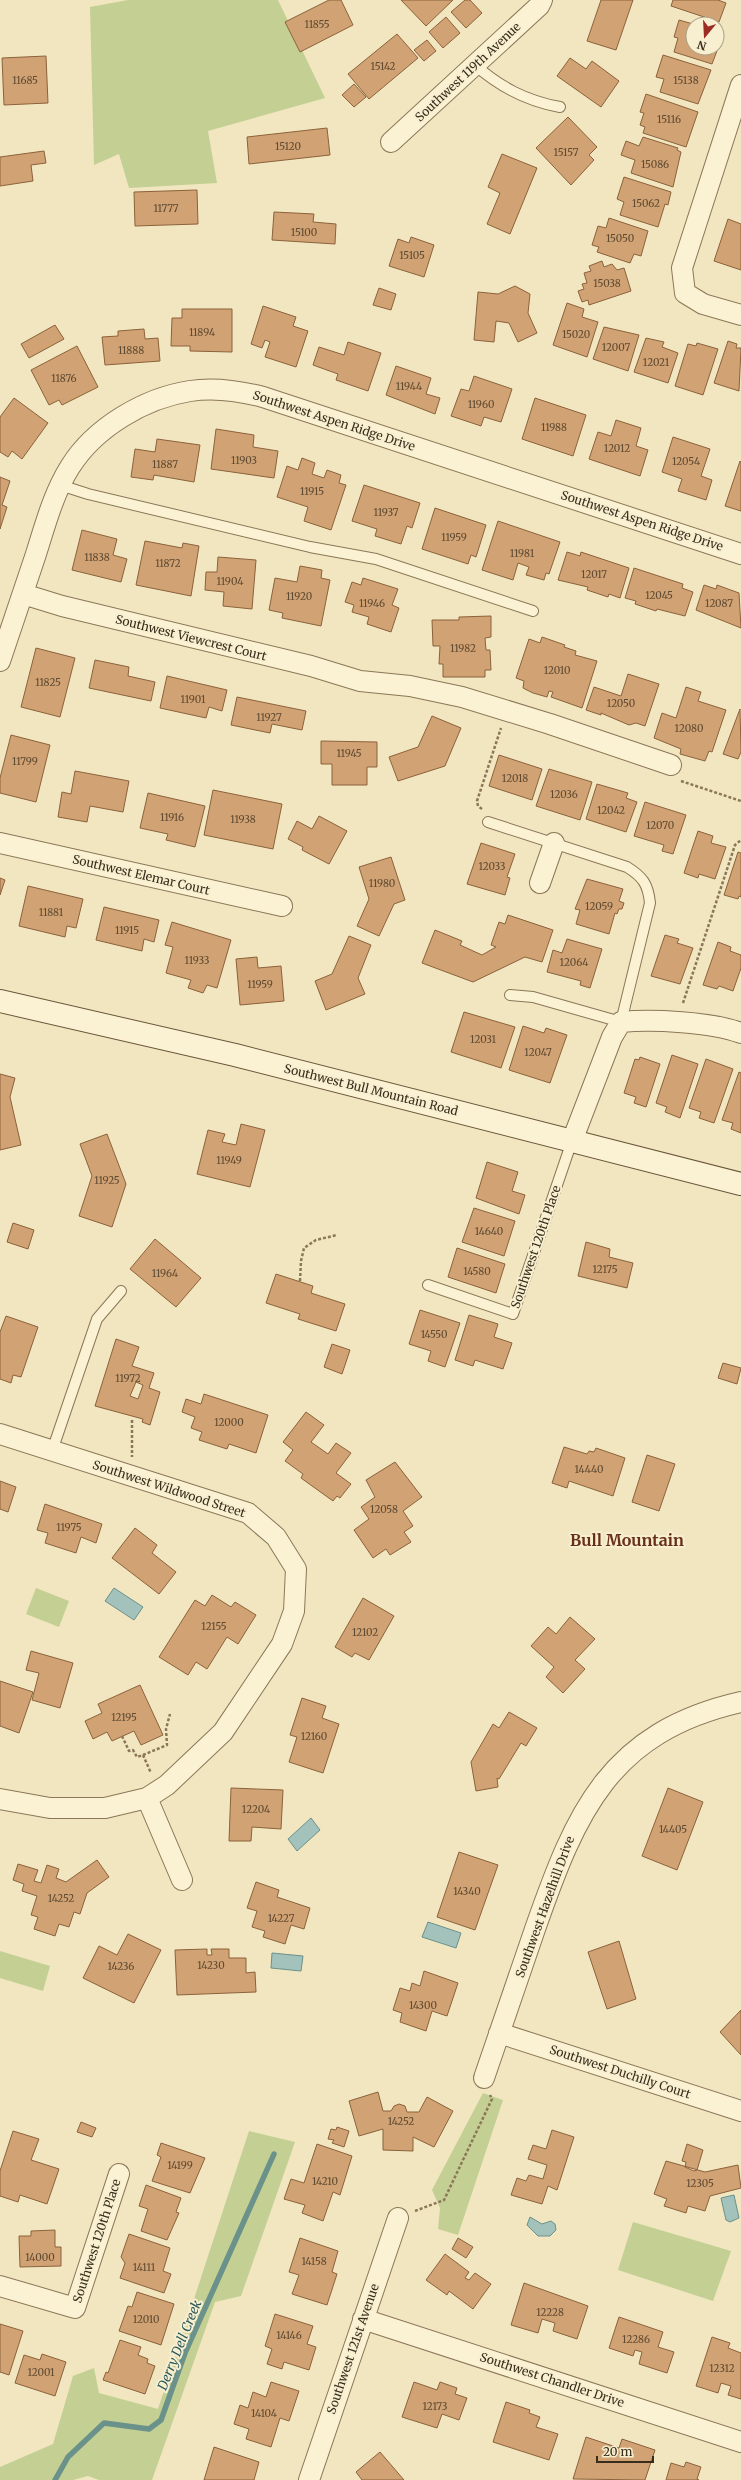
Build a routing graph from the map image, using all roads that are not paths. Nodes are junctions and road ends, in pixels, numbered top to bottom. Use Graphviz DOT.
graph roads {
  1 [pos="542,0"];
  2 [pos="475,65"];
  3 [pos="740,94"];
  4 [pos="560,108"];
  5 [pos="392,142"];
  6 [pos="741,315"];
  7 [pos="60,485"];
  8 [pos="741,554"];
  9 [pos="23,594"];
  10 [pos="533,610"];
  11 [pos="0,660"];
  12 [pos="671,765"];
  13 [pos="488,822"];
  14 [pos="554,842"];
  15 [pos="0,843"];
  16 [pos="540,883"];
  17 [pos="282,906"];
  18 [pos="510,994"];
  19 [pos="0,1001"];
  20 [pos="621,1022"];
  21 [pos="741,1033"];
  22 [pos="572,1141"];
  23 [pos="741,1184"];
  24 [pos="428,1285"];
  25 [pos="121,1291"];
  26 [pos="0,1434"];
  27 [pos="52,1451"];
  28 [pos="741,1702"];
  29 [pos="147,1798"];
  30 [pos="0,1799"];
  31 [pos="182,1880"];
  32 [pos="500,2033"];
  33 [pos="484,2078"];
  34 [pos="741,2111"];
  35 [pos="119,2174"];
  36 [pos="398,2218"];
  37 [pos="0,2286"];
  38 [pos="363,2319"];
  39 [pos="741,2442"];
  40 [pos="309,2480"];
  1 -- 2 [label="street, Southwest 119th Avenue"];
  2 -- 4 [label="lane"];
  2 -- 5 [label="street, Southwest 119th Avenue"];
  3 -- 6 [label="street"];
  7 -- 8 [label="street, Southwest Aspen Ridge Drive"];
  7 -- 9 [label="street, Southwest Aspen Ridge Drive"];
  7 -- 10 [label="lane"];
  9 -- 11 [label="street, Southwest Aspen Ridge Drive"];
  9 -- 12 [label="street, Southwest Viewcrest Court"];
  13 -- 14 [label="lane"];
  14 -- 16 [label="street"];
  14 -- 20 [label="lane"];
  15 -- 17 [label="street, Southwest Elemar Court"];
  18 -- 20 [label="lane"];
  19 -- 22 [label="main road, Southwest Bull Mountain Road"];
  20 -- 21 [label="street"];
  20 -- 22 [label="street"];
  22 -- 23 [label="main road, Southwest Bull Mountain Road"];
  22 -- 24 [label="lane, Southwest 120th Place"];
  25 -- 27 [label="lane"];
  26 -- 27 [label="street, Southwest Wildwood Street"];
  27 -- 29 [label="street, Southwest Wildwood Street"];
  28 -- 32 [label="street, Southwest Hazelhill Drive"];
  29 -- 30 [label="street"];
  29 -- 31 [label="street"];
  32 -- 33 [label="street, Southwest Hazelhill Drive"];
  32 -- 34 [label="street, Southwest Duchilly Court"];
  35 -- 37 [label="street, Southwest 120th Place"];
  36 -- 38 [label="street, Southwest 121st Avenue"];
  38 -- 39 [label="street, Southwest Chandler Drive"];
  38 -- 40 [label="street, Southwest 121st Avenue"];
}
